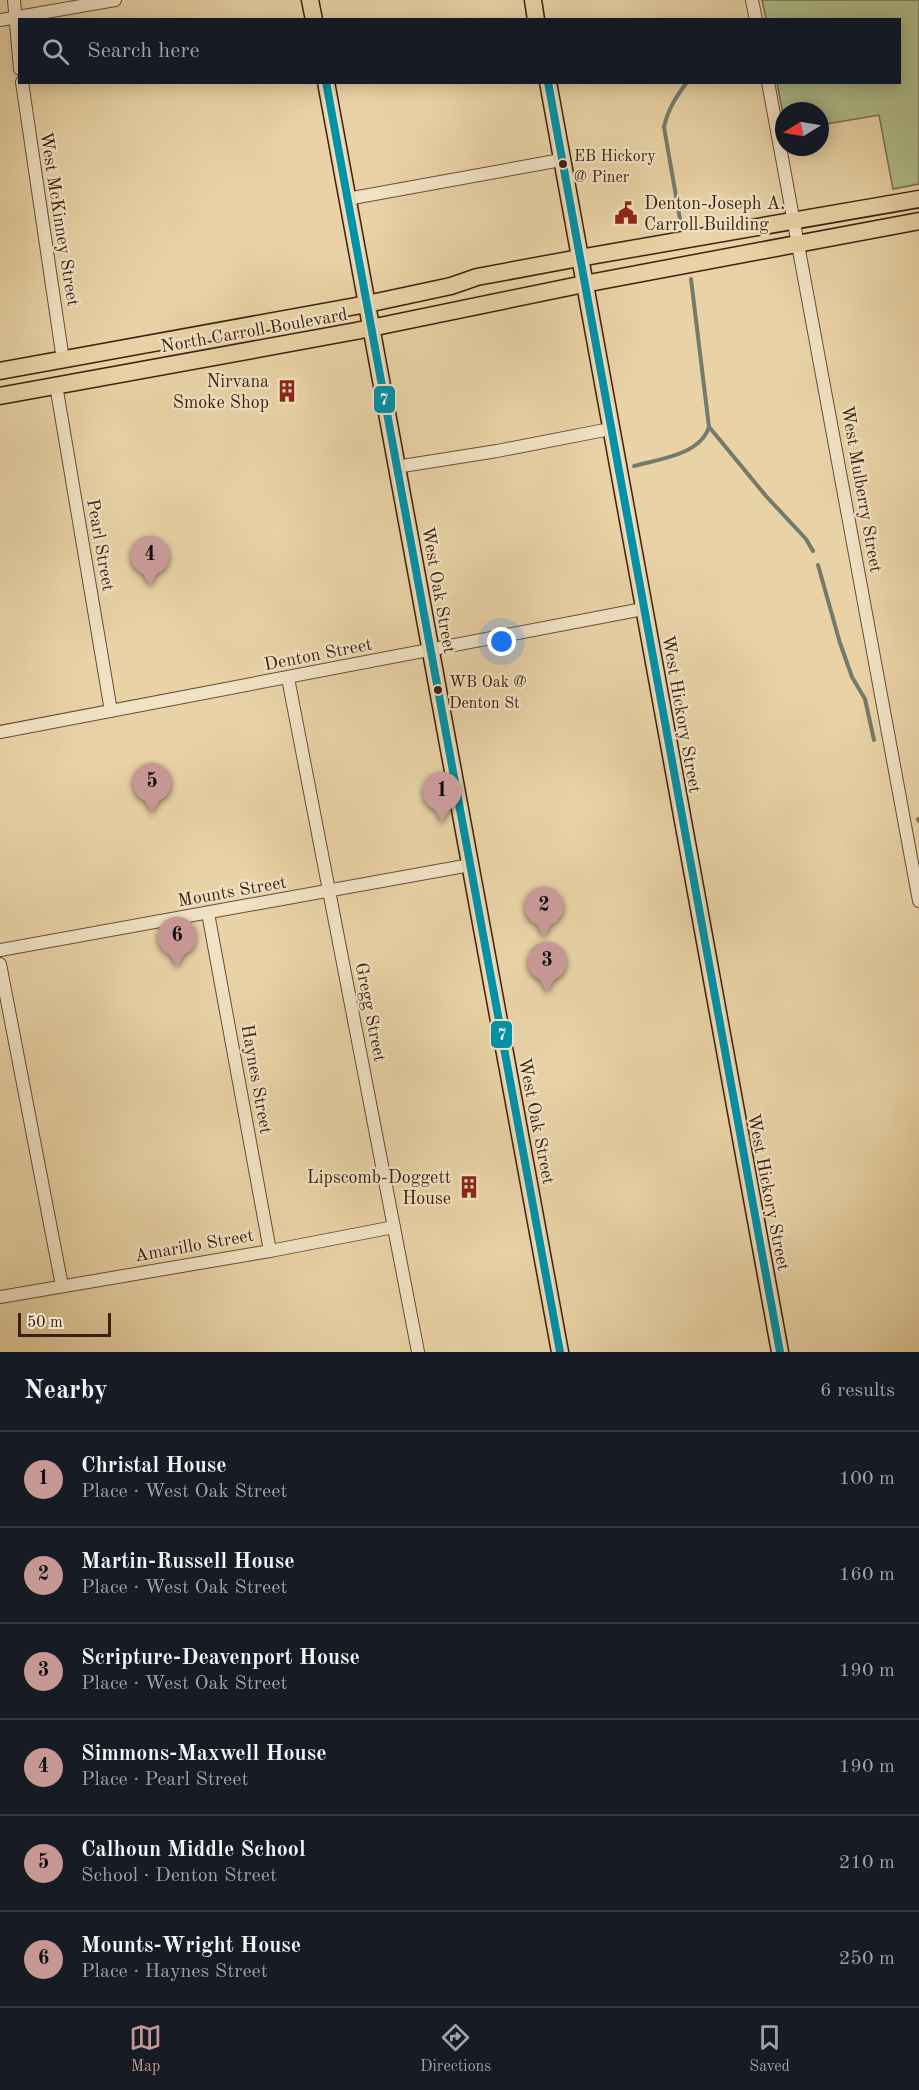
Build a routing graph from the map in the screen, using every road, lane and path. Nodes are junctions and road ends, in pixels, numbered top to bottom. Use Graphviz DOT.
graph roads {
  1 [pos="14,0"];
  2 [pos="115,0"];
  3 [pos="310,0"];
  4 [pos="533,0"];
  5 [pos="752,0"];
  6 [pos="15,18"];
  7 [pos="314,18"];
  8 [pos="536,18"];
  9 [pos="756,18"];
  10 [pos="0,20"];
  11 [pos="18,49"];
  12 [pos="22,84"];
  13 [pos="326,84"];
  14 [pos="548,84"];
  15 [pos="768,84"];
  16 [pos="561,160"];
  17 [pos="347,199"];
  18 [pos="919,199"];
  19 [pos="794,220"];
  20 [pos="919,221"];
  21 [pos="799,242"];
  22 [pos="579,258"];
  23 [pos="584,284"];
  24 [pos="367,304"];
  25 [pos="371,328"];
  26 [pos="63,360"];
  27 [pos="0,371"];
  28 [pos="56,386"];
  29 [pos="4,395"];
  30 [pos="610,429"];
  31 [pos="396,467"];
  32 [pos="643,609"];
  33 [pos="430,651"];
  34 [pos="288,678"];
  35 [pos="111,711"];
  36 [pos="0,732"];
  37 [pos="470,865"];
  38 [pos="329,891"];
  39 [pos="919,901"];
  40 [pos="208,913"];
  41 [pos="0,950"];
  42 [pos="0,964"];
  43 [pos="394,1227"];
  44 [pos="270,1251"];
  45 [pos="62,1286"];
  46 [pos="0,1297"];
  47 [pos="418,1352"];
  48 [pos="560,1352"];
  49 [pos="780,1352"];
  1 -- 6 [label="street"];
  2 -- 6 [label="street"];
  3 -- 7 [label="main road"];
  4 -- 8 [label="main road"];
  5 -- 9 [label="street"];
  6 -- 10 [label="street"];
  6 -- 11 [label="street"];
  12 -- 26 [label="street, West McKinney Street"];
  13 -- 17 [label="main road, West Oak Street"];
  14 -- 16 [label="main road, West Hickory Street"];
  15 -- 19 [label="street, West Mulberry Street"];
  16 -- 17 [label="street"];
  16 -- 22 [label="main road, West Hickory Street"];
  17 -- 24 [label="main road, West Oak Street"];
  18 -- 19 [label="main road, North Carroll Boulevard"];
  19 -- 21 [label="street, West Mulberry Street"];
  19 -- 22 [label="main road, North Carroll Boulevard"];
  20 -- 21 [label="main road, North Carroll Boulevard"];
  21 -- 23 [label="main road, North Carroll Boulevard"];
  21 -- 39 [label="street, West Mulberry Street"];
  22 -- 23 [label="main road, West Hickory Street"];
  22 -- 24 [label="main road, North Carroll Boulevard"];
  23 -- 25 [label="main road, North Carroll Boulevard"];
  23 -- 30 [label="main road, West Hickory Street"];
  24 -- 25 [label="main road, West Oak Street"];
  24 -- 26 [label="main road, North Carroll Boulevard"];
  25 -- 28 [label="main road, North Carroll Boulevard"];
  25 -- 31 [label="main road, West Oak Street"];
  26 -- 27 [label="main road, North Carroll Boulevard"];
  26 -- 29 [label="main road"];
  28 -- 29 [label="main road, North Carroll Boulevard"];
  28 -- 35 [label="street, Pearl Street"];
  30 -- 31 [label="street"];
  30 -- 32 [label="main road, West Hickory Street"];
  31 -- 33 [label="main road, West Oak Street"];
  32 -- 33 [label="street, Denton Street"];
  32 -- 49 [label="main road, West Hickory Street"];
  33 -- 34 [label="street, Denton Street"];
  33 -- 37 [label="main road, West Oak Street"];
  34 -- 35 [label="street, Denton Street"];
  34 -- 38 [label="street, Gregg Street"];
  35 -- 36 [label="street, Denton Street"];
  37 -- 38 [label="street, Mounts Street"];
  37 -- 48 [label="main road, West Oak Street"];
  38 -- 40 [label="street, Mounts Street"];
  38 -- 43 [label="street, Gregg Street"];
  40 -- 41 [label="street, Mounts Street"];
  40 -- 44 [label="street, Haynes Street"];
  42 -- 45 [label="street"];
  43 -- 44 [label="street, Amarillo Street"];
  43 -- 47 [label="street, Gregg Street"];
  44 -- 45 [label="street, Amarillo Street"];
  45 -- 46 [label="street, Amarillo Street"];
}
